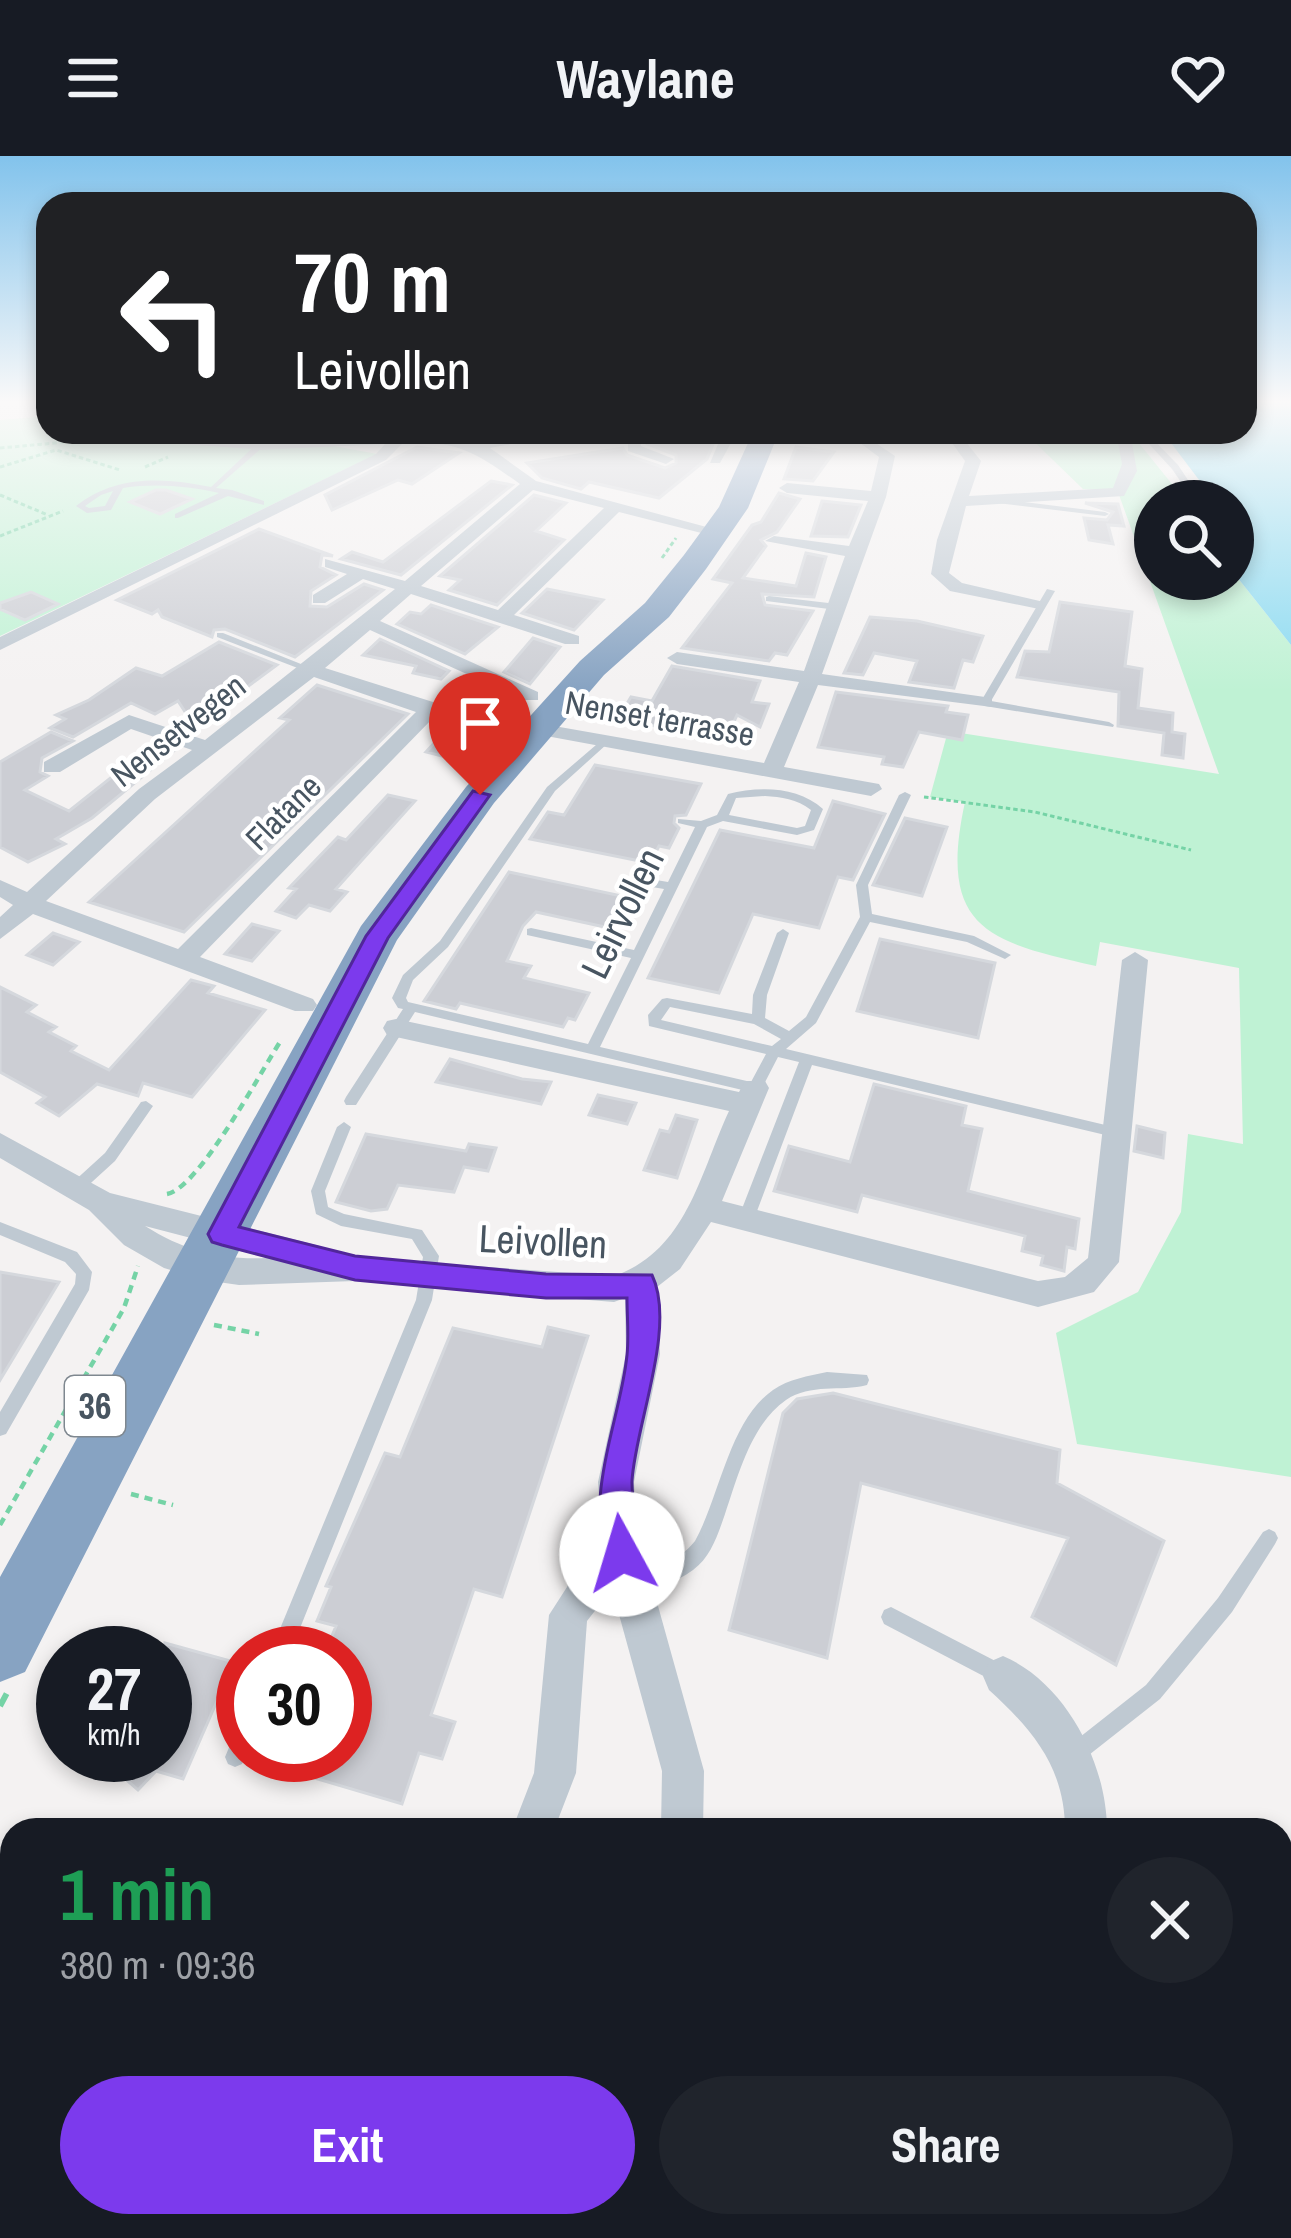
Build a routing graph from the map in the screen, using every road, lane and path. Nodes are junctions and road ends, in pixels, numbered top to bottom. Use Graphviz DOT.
graph roads {
  1 [pos="3,497"];
  2 [pos="91,497"];
  3 [pos="114,497"];
  4 [pos="218,497"];
  5 [pos="244,497"];
  6 [pos="299,497"];
  7 [pos="514,497"];
  8 [pos="576,497"];
  9 [pos="728,497"];
  10 [pos="878,497"];
  11 [pos="960,497"];
  12 [pos="1043,497"];
  13 [pos="992,500"];
  14 [pos="959,501"];
  15 [pos="261,503"];
  16 [pos="613,508"];
  17 [pos="1105,514"];
  18 [pos="178,516"];
  19 [pos="708,531"];
  20 [pos="0,536"];
  21 [pos="774,541"];
  22 [pos="855,552"];
  23 [pos="331,563"];
  24 [pos="361,573"];
  25 [pos="405,590"];
  26 [pos="1044,598"];
  27 [pos="319,599"];
  28 [pos="769,599"];
  29 [pos="837,607"];
  30 [pos="501,618"];
  31 [pos="368,622"];
  32 [pos="220,635"];
  33 [pos="0,644"];
  34 [pos="582,654"];
  35 [pos="677,658"];
  36 [pos="311,670"];
  37 [pos="812,678"];
  38 [pos="985,703"];
  39 [pos="430,710"];
  40 [pos="534,713"];
  41 [pos="496,725"];
  42 [pos="1109,725"];
  43 [pos="603,742"];
  44 [pos="207,748"];
  45 [pos="52,767"];
  46 [pos="771,771"];
  47 [pos="871,789"];
  48 [pos="904,795"];
  49 [pos="722,817"];
  50 [pos="682,821"];
  51 [pos="702,825"];
  52 [pos="1191,850"];
  53 [pos="650,883"];
  54 [pos="0,887"];
  55 [pos="672,887"];
  56 [pos="28,903"];
  57 [pos="866,917"];
  58 [pos="0,932"];
  59 [pos="531,932"];
  60 [pos="783,933"];
  61 [pos="638,955"];
  62 [pos="1005,955"];
  63 [pos="1135,960"];
  64 [pos="181,961"];
  65 [pos="304,1005"];
  66 [pos="403,1018"];
  67 [pos="758,1020"];
  68 [pos="787,1036"];
  69 [pos="592,1049"];
  70 [pos="773,1053"];
  71 [pos="806,1062"];
  72 [pos="750,1096"];
  73 [pos="350,1101"];
  74 [pos="146,1106"];
  75 [pos="344,1127"];
  76 [pos="1118,1133"];
  77 [pos="0,1144"];
  78 [pos="88,1195"];
  79 [pos="703,1208"];
  80 [pos="746,1219"];
  81 [pos="0,1228"];
  82 [pos="200,1262"];
  83 [pos="430,1277"];
  84 [pos="641,1284"];
  85 [pos="259,1334"];
  86 [pos="861,1380"];
  87 [pos="0,1428"];
  88 [pos="119,1492"];
  89 [pos="173,1505"];
  90 [pos="1269,1538"];
  91 [pos="626,1570"];
  92 [pos="0,1586"];
  93 [pos="891,1617"];
  94 [pos="291,1626"];
  95 [pos="0,1647"];
  96 [pos="1003,1676"];
  97 [pos="1073,1755"];
  98 [pos="537,1818"];
  99 [pos="682,1818"];
  100 [pos="1084,1818"];
  1 -- 20 [label="path"];
  2 -- 3 [label="lane"];
  4 -- 18 [label="lane"];
  5 -- 15 [label="lane"];
  6 -- 33 [label="street"];
  7 -- 25 [label="street, Nensetvegen"];
  8 -- 16 [label="street"];
  9 -- 19 [label="highway, 36"];
  10 -- 22 [label="street, Nenset terrasse"];
  11 -- 14 [label="street"];
  12 -- 13 [label="street"];
  13 -- 14 [label="street"];
  13 -- 17 [label="lane"];
  14 -- 26 [label="street"];
  16 -- 19 [label="street"];
  16 -- 30 [label="street"];
  19 -- 34 [label="highway, 36"];
  21 -- 22 [label="street"];
  22 -- 29 [label="street, Nenset terrasse"];
  23 -- 24 [label="street"];
  24 -- 25 [label="street"];
  24 -- 27 [label="street"];
  25 -- 30 [label="street"];
  25 -- 31 [label="street, Nensetvegen"];
  26 -- 38 [label="lane"];
  28 -- 29 [label="lane"];
  29 -- 37 [label="street, Nenset terrasse"];
  30 -- 34 [label="street"];
  31 -- 36 [label="street, Nensetvegen"];
  31 -- 40 [label="street, Nenset terrasse"];
  32 -- 36 [label="lane"];
  34 -- 40 [label="highway, 36"];
  35 -- 37 [label="street, Nenset terrasse"];
  36 -- 39 [label="street"];
  36 -- 44 [label="street, Nensetvegen"];
  37 -- 38 [label="street, Nenset terrasse"];
  37 -- 46 [label="street, Nenset terrasse"];
  38 -- 42 [label="lane"];
  39 -- 41 [label="street"];
  39 -- 64 [label="street, Flatane"];
  40 -- 43 [label="street, Nenset terrasse"];
  40 -- 82 [label="highway, 36"];
  43 -- 46 [label="street, Nenset terrasse"];
  43 -- 66 [label="lane"];
  44 -- 45 [label="street"];
  44 -- 56 [label="street, Nensetvegen"];
  46 -- 47 [label="street, Nenset terrasse"];
  48 -- 52 [label="path"];
  48 -- 57 [label="lane"];
  49 -- 49 [label="lane"];
  49 -- 51 [label="lane"];
  50 -- 51 [label="lane, Leirvollen"];
  51 -- 55 [label="lane, Leirvollen"];
  53 -- 55 [label="lane"];
  54 -- 56 [label="street"];
  55 -- 61 [label="lane, Leirvollen"];
  56 -- 58 [label="street, Nensetvegen"];
  56 -- 64 [label="street"];
  57 -- 62 [label="lane"];
  57 -- 68 [label="lane"];
  59 -- 61 [label="lane"];
  60 -- 67 [label="lane"];
  61 -- 69 [label="lane, Leirvollen"];
  63 -- 76 [label="street"];
  64 -- 65 [label="street"];
  66 -- 69 [label="lane"];
  66 -- 72 [label="street"];
  66 -- 73 [label="lane"];
  67 -- 68 [label="lane"];
  67 -- 70 [label="lane"];
  68 -- 70 [label="lane"];
  69 -- 72 [label="lane"];
  70 -- 71 [label="lane"];
  70 -- 72 [label="lane"];
  71 -- 76 [label="lane"];
  71 -- 80 [label="lane"];
  72 -- 79 [label="street, Leivollen"];
  74 -- 78 [label="lane"];
  75 -- 83 [label="lane"];
  76 -- 80 [label="street"];
  77 -- 78 [label="street"];
  78 -- 82 [label="street"];
  79 -- 80 [label="street"];
  79 -- 84 [label="street, Leivollen"];
  81 -- 87 [label="lane"];
  82 -- 83 [label="street, Leivollen"];
  82 -- 85 [label="path"];
  82 -- 92 [label="highway, 36"];
  82 -- 95 [label="highway, 36"];
  83 -- 84 [label="street, Leivollen"];
  83 -- 94 [label="lane"];
  84 -- 91 [label="street"];
  86 -- 91 [label="lane"];
  88 -- 89 [label="path"];
  90 -- 97 [label="lane"];
  91 -- 98 [label="street"];
  91 -- 99 [label="street"];
  93 -- 96 [label="lane"];
  96 -- 97 [label="street"];
  97 -- 100 [label="street"];
}
